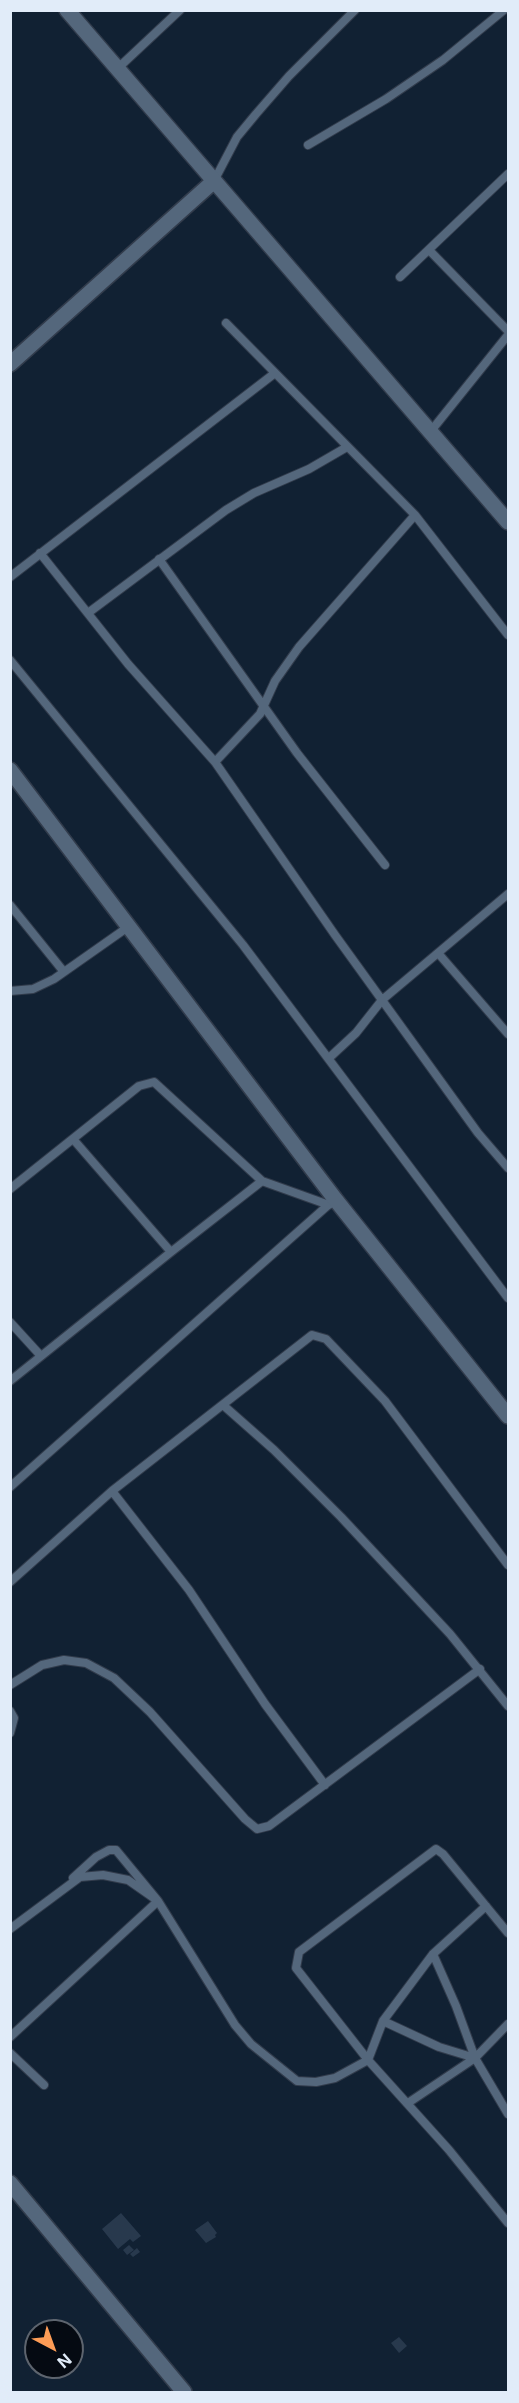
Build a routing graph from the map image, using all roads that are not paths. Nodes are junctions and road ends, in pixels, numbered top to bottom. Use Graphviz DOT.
graph roads {
  1 [pos="67,10"];
  2 [pos="180,10"];
  3 [pos="355,10"];
  4 [pos="504,10"];
  5 [pos="117,69"];
  6 [pos="308,144"];
  7 [pos="508,174"];
  8 [pos="214,181"];
  9 [pos="429,250"];
  10 [pos="400,277"];
  11 [pos="226,323"];
  12 [pos="508,333"];
  13 [pos="10,364"];
  14 [pos="275,373"];
  15 [pos="431,431"];
  16 [pos="346,447"];
  17 [pos="415,515"];
  18 [pos="508,522"];
  19 [pos="40,553"];
  20 [pos="159,559"];
  21 [pos="10,577"];
  22 [pos="88,613"];
  23 [pos="508,635"];
  24 [pos="10,660"];
  25 [pos="264,705"];
  26 [pos="215,762"];
  27 [pos="10,770"];
  28 [pos="385,865"];
  29 [pos="508,894"];
  30 [pos="10,904"];
  31 [pos="128,927"];
  32 [pos="438,953"];
  33 [pos="64,972"];
  34 [pos="10,991"];
  35 [pos="382,1000"];
  36 [pos="508,1034"];
  37 [pos="329,1059"];
  38 [pos="73,1139"];
  39 [pos="508,1168"];
  40 [pos="262,1181"];
  41 [pos="10,1189"];
  42 [pos="332,1202"];
  43 [pos="171,1252"];
  44 [pos="508,1298"];
  45 [pos="10,1322"];
  46 [pos="41,1356"];
  47 [pos="10,1381"];
  48 [pos="223,1405"];
  49 [pos="508,1416"];
  50 [pos="10,1487"];
  51 [pos="112,1491"];
  52 [pos="508,1565"];
  53 [pos="10,1582"];
  54 [pos="480,1669"];
  55 [pos="10,1685"];
  56 [pos="508,1706"];
  57 [pos="10,1711"];
  58 [pos="10,1733"];
  59 [pos="325,1785"];
  60 [pos="158,1901"];
  61 [pos="486,1906"];
  62 [pos="10,1929"];
  63 [pos="508,1933"];
  64 [pos="10,1935"];
  65 [pos="433,1954"];
  66 [pos="383,2020"];
  67 [pos="508,2024"];
  68 [pos="10,2037"];
  69 [pos="10,2053"];
  70 [pos="475,2058"];
  71 [pos="368,2060"];
  72 [pos="44,2085"];
  73 [pos="408,2103"];
  74 [pos="508,2114"];
  75 [pos="10,2183"];
  76 [pos="507,2218"];
  77 [pos="184,2392"];
  1 -- 5 [label="street"];
  2 -- 5 [label="lane"];
  3 -- 8 [label="lane"];
  4 -- 6 [label="lane"];
  5 -- 8 [label="street"];
  7 -- 9 [label="lane"];
  8 -- 13 [label="street"];
  8 -- 15 [label="street"];
  9 -- 10 [label="lane"];
  9 -- 12 [label="lane"];
  11 -- 14 [label="lane"];
  12 -- 15 [label="lane"];
  14 -- 16 [label="lane"];
  14 -- 19 [label="lane"];
  15 -- 18 [label="street"];
  16 -- 17 [label="lane"];
  16 -- 20 [label="lane"];
  17 -- 23 [label="lane"];
  17 -- 25 [label="lane"];
  19 -- 21 [label="lane"];
  19 -- 22 [label="lane"];
  20 -- 22 [label="lane"];
  20 -- 25 [label="lane"];
  22 -- 26 [label="lane"];
  24 -- 37 [label="lane"];
  25 -- 26 [label="lane"];
  25 -- 28 [label="lane"];
  26 -- 35 [label="lane"];
  27 -- 31 [label="street"];
  29 -- 32 [label="lane"];
  30 -- 33 [label="lane"];
  31 -- 33 [label="lane"];
  31 -- 42 [label="street"];
  32 -- 35 [label="lane"];
  32 -- 36 [label="lane"];
  33 -- 34 [label="lane"];
  35 -- 37 [label="lane"];
  35 -- 39 [label="lane"];
  37 -- 44 [label="lane"];
  38 -- 40 [label="lane"];
  38 -- 41 [label="lane"];
  38 -- 43 [label="lane"];
  40 -- 42 [label="lane"];
  40 -- 43 [label="lane"];
  42 -- 49 [label="street"];
  42 -- 50 [label="lane"];
  43 -- 46 [label="lane"];
  45 -- 46 [label="lane"];
  46 -- 47 [label="lane"];
  48 -- 51 [label="lane"];
  48 -- 52 [label="lane"];
  48 -- 54 [label="lane"];
  51 -- 53 [label="lane"];
  51 -- 59 [label="lane"];
  54 -- 56 [label="lane"];
  54 -- 59 [label="lane"];
  55 -- 59 [label="lane"];
  57 -- 58 [label="lane"];
  60 -- 62 [label="lane"];
  60 -- 64 [label="lane"];
  60 -- 68 [label="lane"];
  60 -- 71 [label="lane"];
  61 -- 63 [label="lane"];
  61 -- 65 [label="lane"];
  61 -- 71 [label="lane"];
  65 -- 66 [label="lane"];
  65 -- 70 [label="lane"];
  66 -- 70 [label="lane"];
  66 -- 71 [label="lane"];
  67 -- 70 [label="lane"];
  69 -- 72 [label="lane"];
  70 -- 73 [label="lane"];
  70 -- 74 [label="lane"];
  71 -- 73 [label="lane"];
  73 -- 76 [label="lane"];
  75 -- 77 [label="street"];
}
